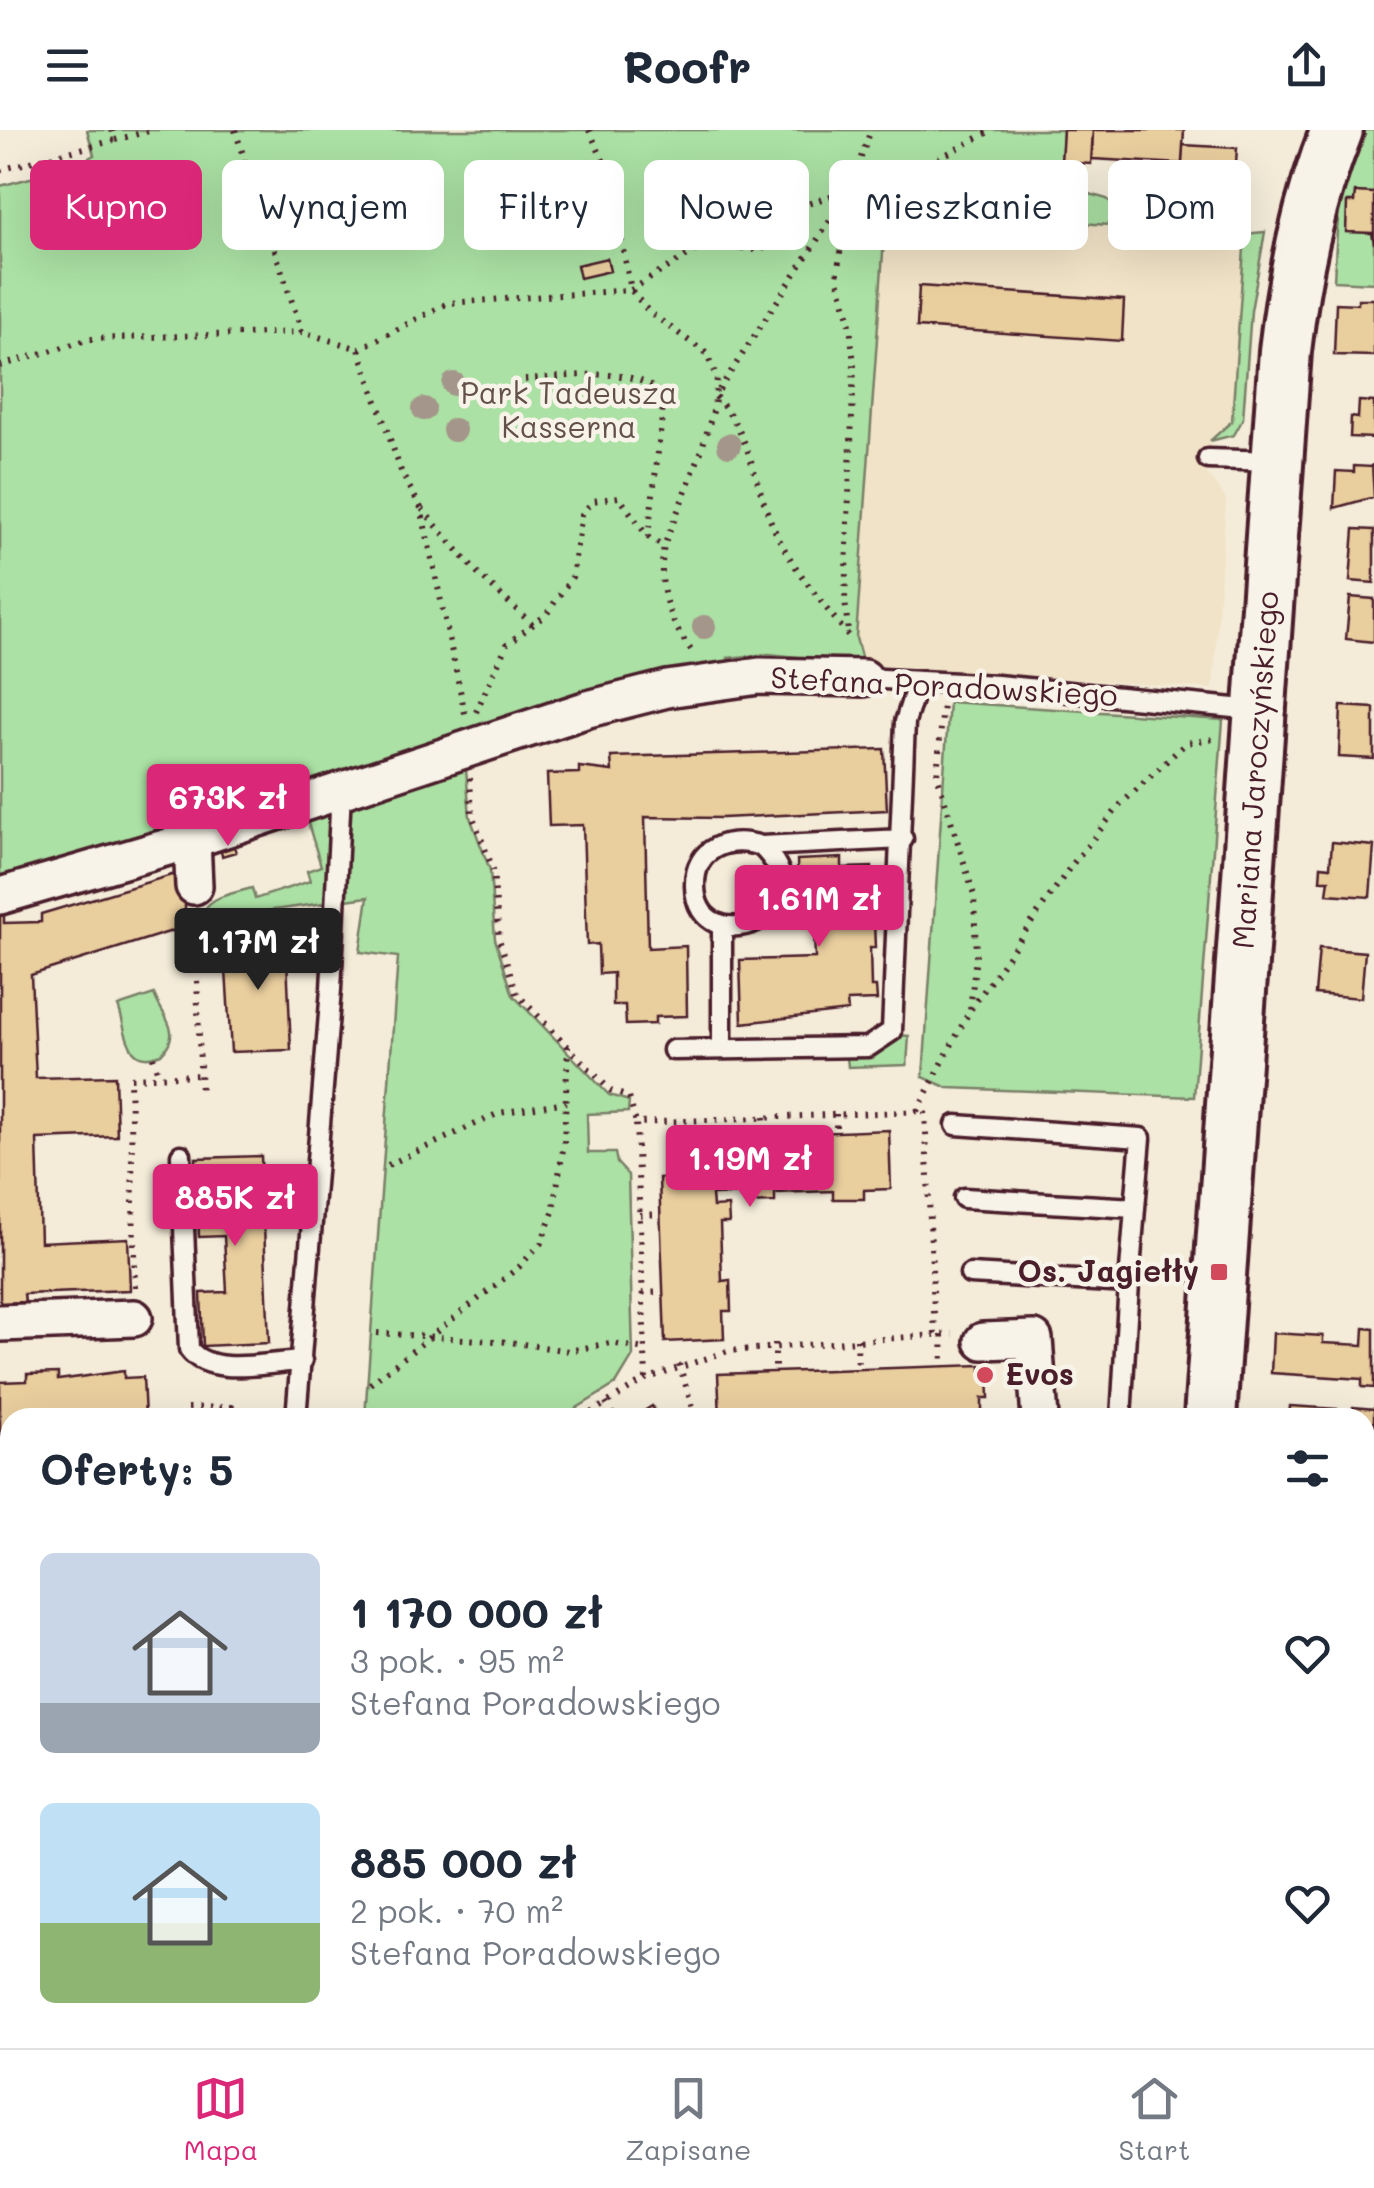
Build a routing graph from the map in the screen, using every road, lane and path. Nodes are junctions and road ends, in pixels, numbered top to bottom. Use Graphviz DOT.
graph roads {
  1 [pos="112,130"];
  2 [pos="154,130"];
  3 [pos="235,130"];
  4 [pos="589,130"];
  5 [pos="871,130"];
  6 [pos="993,130"];
  7 [pos="1337,130"];
  8 [pos="115,140"];
  9 [pos="860,160"];
  10 [pos="934,160"];
  11 [pos="0,170"];
  12 [pos="829,220"];
  13 [pos="697,250"];
  14 [pos="841,250"];
  15 [pos="632,290"];
  16 [pos="302,332"];
  17 [pos="358,349"];
  18 [pos="0,366"];
  19 [pos="525,380"];
  20 [pos="715,396"];
  21 [pos="1208,459"];
  22 [pos="1277,461"];
  23 [pos="422,508"];
  24 [pos="648,537"];
  25 [pos="664,546"];
  26 [pos="533,625"];
  27 [pos="848,636"];
  28 [pos="864,678"];
  29 [pos="918,681"];
  30 [pos="718,682"];
  31 [pos="945,682"];
  32 [pos="1244,724"];
  33 [pos="473,750"];
  34 [pos="341,792"];
  35 [pos="192,840"];
  36 [pos="902,840"];
  37 [pos="760,846"];
  38 [pos="194,886"];
  39 [pos="0,896"];
  40 [pos="722,926"];
  41 [pos="970,1010"];
  42 [pos="568,1046"];
  43 [pos="672,1050"];
  44 [pos="722,1050"];
  45 [pos="153,1058"];
  46 [pos="200,1075"];
  47 [pos="159,1077"];
  48 [pos="201,1096"];
  49 [pos="566,1102"];
  50 [pos="916,1111"];
  51 [pos="836,1114"];
  52 [pos="764,1118"];
  53 [pos="636,1123"];
  54 [pos="956,1124"];
  55 [pos="836,1132"];
  56 [pos="764,1135"];
  57 [pos="181,1156"];
  58 [pos="388,1165"];
  59 [pos="964,1198"];
  60 [pos="1135,1208"];
  61 [pos="661,1214"];
  62 [pos="640,1215"];
  63 [pos="970,1274"];
  64 [pos="1129,1283"];
  65 [pos="663,1292"];
  66 [pos="642,1293"];
  67 [pos="134,1318"];
  68 [pos="0,1324"];
  69 [pos="377,1334"];
  70 [pos="938,1335"];
  71 [pos="432,1336"];
  72 [pos="857,1339"];
  73 [pos="983,1341"];
  74 [pos="775,1344"];
  75 [pos="644,1349"];
  76 [pos="302,1361"];
  77 [pos="678,1364"];
  78 [pos="943,1366"];
  79 [pos="858,1370"];
  80 [pos="775,1372"];
  81 [pos="646,1379"];
  82 [pos="370,1384"];
  83 [pos="606,1403"];
  84 [pos="188,1408"];
  85 [pos="232,1408"];
  86 [pos="297,1408"];
  87 [pos="598,1408"];
  88 [pos="609,1408"];
  89 [pos="693,1408"];
  90 [pos="1039,1408"];
  91 [pos="1122,1408"];
  92 [pos="1210,1408"];
  1 -- 8 [label="path"];
  2 -- 8 [label="path"];
  3 -- 16 [label="path"];
  4 -- 15 [label="path"];
  5 -- 9 [label="path"];
  6 -- 10 [label="path"];
  7 -- 22 [label="street, Mariana Jaroczyńskiego"];
  8 -- 11 [label="path"];
  12 -- 20 [label="path"];
  13 -- 15 [label="path"];
  14 -- 27 [label="path"];
  15 -- 17 [label="path"];
  15 -- 20 [label="path"];
  16 -- 17 [label="path"];
  16 -- 18 [label="path"];
  17 -- 23 [label="path"];
  19 -- 24 [label="path"];
  20 -- 25 [label="path"];
  20 -- 27 [label="path"];
  21 -- 22 [label="lane"];
  22 -- 32 [label="street, Mariana Jaroczyńskiego"];
  23 -- 26 [label="path"];
  23 -- 26 [label="path"];
  24 -- 25 [label="path"];
  24 -- 26 [label="path"];
  25 -- 30 [label="path"];
  27 -- 28 [label="path"];
  28 -- 29 [label="lane, Stefana Poradowskiego"];
  28 -- 30 [label="street, Stefana Poradowskiego"];
  29 -- 31 [label="lane, Stefana Poradowskiego"];
  29 -- 36 [label="lane"];
  30 -- 33 [label="street, Stefana Poradowskiego"];
  31 -- 32 [label="lane, Stefana Poradowskiego"];
  31 -- 41 [label="path"];
  32 -- 41 [label="path"];
  32 -- 92 [label="street, Mariana Jaroczyńskiego"];
  33 -- 34 [label="street, Stefana Poradowskiego"];
  33 -- 42 [label="path"];
  34 -- 35 [label="street, Stefana Poradowskiego"];
  34 -- 76 [label="lane"];
  35 -- 38 [label="street"];
  35 -- 39 [label="street, Stefana Poradowskiego"];
  36 -- 37 [label="lane"];
  36 -- 44 [label="lane"];
  37 -- 40 [label="lane"];
  37 -- 40 [label="lane"];
  38 -- 46 [label="path"];
  40 -- 44 [label="lane"];
  41 -- 50 [label="path"];
  42 -- 49 [label="path"];
  42 -- 53 [label="path"];
  43 -- 44 [label="lane"];
  45 -- 47 [label="path"];
  46 -- 47 [label="path"];
  46 -- 48 [label="path"];
  47 -- 67 [label="path"];
  49 -- 58 [label="path"];
  49 -- 71 [label="path"];
  50 -- 51 [label="path"];
  50 -- 70 [label="path"];
  51 -- 52 [label="path"];
  51 -- 55 [label="path"];
  52 -- 53 [label="path"];
  52 -- 56 [label="path"];
  53 -- 62 [label="path"];
  54 -- 60 [label="lane"];
  57 -- 76 [label="lane"];
  59 -- 60 [label="lane"];
  60 -- 64 [label="lane"];
  61 -- 62 [label="path"];
  62 -- 66 [label="path"];
  63 -- 64 [label="lane"];
  64 -- 91 [label="lane"];
  65 -- 66 [label="path"];
  66 -- 75 [label="path"];
  67 -- 68 [label="street"];
  69 -- 71 [label="path"];
  70 -- 72 [label="path"];
  70 -- 73 [label="path"];
  70 -- 78 [label="path"];
  71 -- 75 [label="path"];
  71 -- 82 [label="path"];
  72 -- 74 [label="path"];
  72 -- 79 [label="path"];
  73 -- 90 [label="street"];
  74 -- 77 [label="path"];
  74 -- 80 [label="path"];
  75 -- 81 [label="path"];
  76 -- 86 [label="lane"];
  77 -- 81 [label="path"];
  77 -- 89 [label="path"];
  81 -- 83 [label="path"];
  83 -- 87 [label="path"];
  83 -- 88 [label="path"];
  84 -- 85 [label="path"];
}
